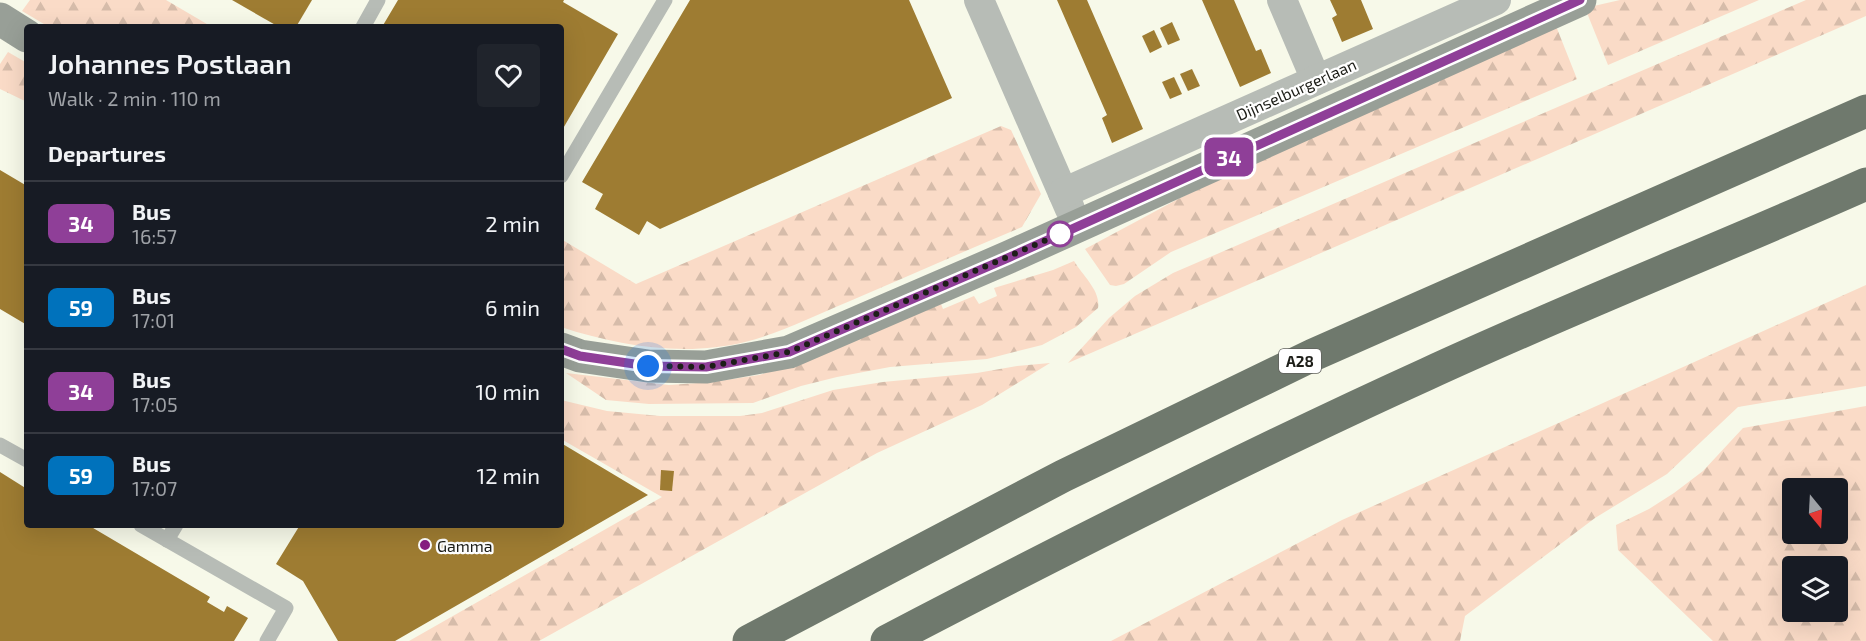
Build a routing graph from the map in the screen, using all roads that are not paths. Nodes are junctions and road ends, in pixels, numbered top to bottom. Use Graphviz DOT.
graph roads {
  1 [pos="378,0"];
  2 [pos="665,0"];
  3 [pos="979,0"];
  4 [pos="1282,0"];
  5 [pos="1496,0"];
  6 [pos="1564,3"];
  7 [pos="0,19"];
  8 [pos="365,24"];
  9 [pos="24,34"];
  10 [pos="1316,80"];
  11 [pos="1866,111"];
  12 [pos="564,171"];
  13 [pos="1866,184"];
  14 [pos="1063,193"];
  15 [pos="1077,226"];
  16 [pos="564,350"];
  17 [pos="0,445"];
  18 [pos="24,458"];
  19 [pos="146,528"];
  20 [pos="174,528"];
  21 [pos="167,540"];
  22 [pos="267,641"];
  23 [pos="748,641"];
  24 [pos="887,641"];
  1 -- 8 [label="lane"];
  2 -- 12 [label="lane"];
  3 -- 14 [label="street"];
  4 -- 10 [label="street"];
  5 -- 10 [label="street, Dijnselburgerlaan"];
  6 -- 15 [label="main road"];
  7 -- 9 [label="main road"];
  10 -- 14 [label="street, Dijnselburgerlaan"];
  11 -- 23 [label="highway, A28"];
  13 -- 24 [label="highway"];
  14 -- 15 [label="street"];
  15 -- 16 [label="main road"];
  17 -- 18 [label="lane"];
  19 -- 21 [label="lane"];
  20 -- 21 [label="lane"];
  21 -- 22 [label="lane"];
}
